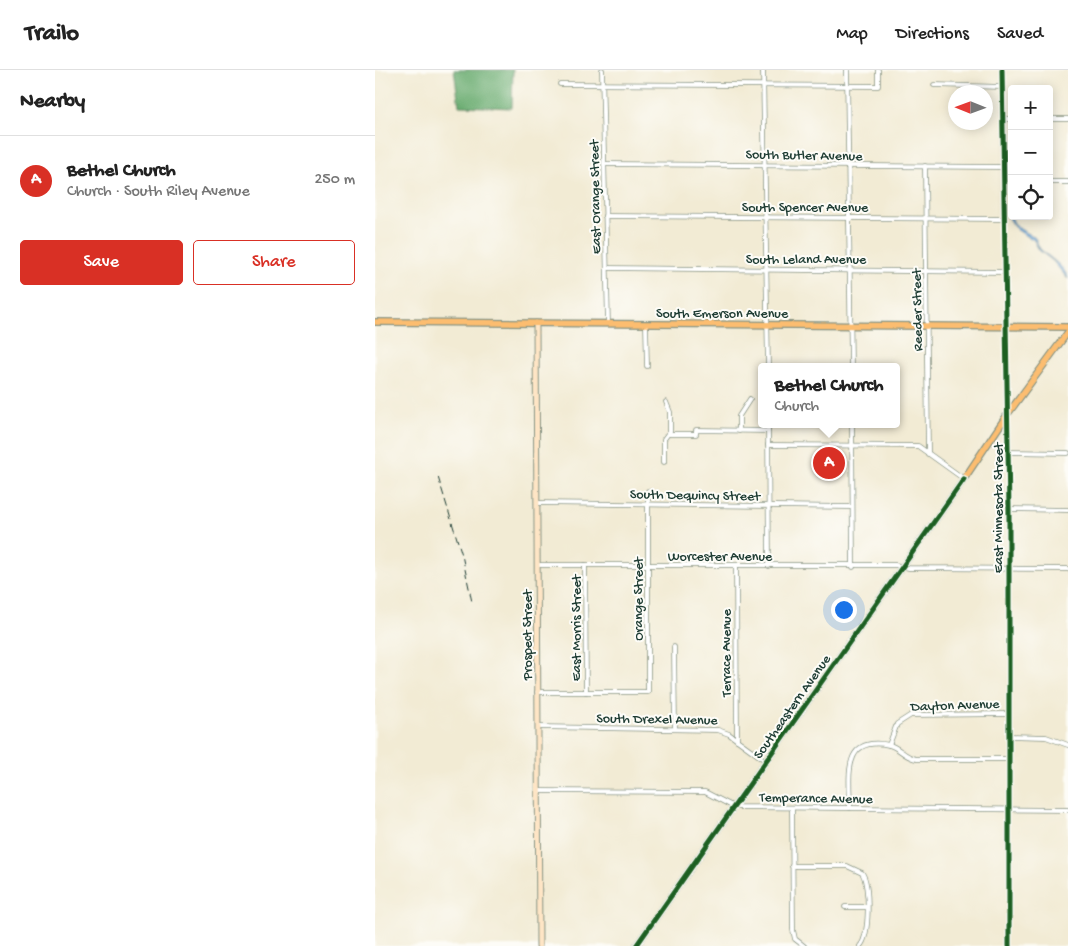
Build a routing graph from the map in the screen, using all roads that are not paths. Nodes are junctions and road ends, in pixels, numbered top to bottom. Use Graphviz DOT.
graph roads {
  1 [pos="602,70"];
  2 [pos="763,70"];
  3 [pos="847,70"];
  4 [pos="878,70"];
  5 [pos="1002,70"];
  6 [pos="560,84"];
  7 [pos="602,84"];
  8 [pos="763,86"];
  9 [pos="847,86"];
  10 [pos="934,86"];
  11 [pos="1003,87"];
  12 [pos="1003,119"];
  13 [pos="1008,119"];
  14 [pos="1053,119"];
  15 [pos="1068,119"];
  16 [pos="604,164"];
  17 [pos="765,165"];
  18 [pos="848,166"];
  19 [pos="925,166"];
  20 [pos="1004,167"];
  21 [pos="1053,182"];
  22 [pos="1068,182"];
  23 [pos="605,216"];
  24 [pos="766,217"];
  25 [pos="849,218"];
  26 [pos="925,218"];
  27 [pos="1005,219"];
  28 [pos="607,268"];
  29 [pos="767,269"];
  30 [pos="850,270"];
  31 [pos="926,270"];
  32 [pos="1006,272"];
  33 [pos="375,322"];
  34 [pos="537,323"];
  35 [pos="608,324"];
  36 [pos="646,324"];
  37 [pos="768,325"];
  38 [pos="851,325"];
  39 [pos="927,326"];
  40 [pos="1006,326"];
  41 [pos="1068,327"];
  42 [pos="1068,332"];
  43 [pos="768,363"];
  44 [pos="851,363"];
  45 [pos="647,366"];
  46 [pos="746,400"];
  47 [pos="666,402"];
  48 [pos="1007,415"];
  49 [pos="852,428"];
  50 [pos="739,431"];
  51 [pos="768,431"];
  52 [pos="669,434"];
  53 [pos="768,445"];
  54 [pos="852,446"];
  55 [pos="1008,452"];
  56 [pos="1068,453"];
  57 [pos="928,454"];
  58 [pos="664,462"];
  59 [pos="964,479"];
  60 [pos="648,491"];
  61 [pos="537,503"];
  62 [pos="648,505"];
  63 [pos="769,506"];
  64 [pos="852,507"];
  65 [pos="1009,509"];
  66 [pos="1068,510"];
  67 [pos="537,565"];
  68 [pos="585,565"];
  69 [pos="647,565"];
  70 [pos="735,566"];
  71 [pos="769,566"];
  72 [pos="853,567"];
  73 [pos="903,567"];
  74 [pos="1009,568"];
  75 [pos="1068,569"];
  76 [pos="673,647"];
  77 [pos="537,692"];
  78 [pos="586,692"];
  79 [pos="1009,714"];
  80 [pos="538,727"];
  81 [pos="675,729"];
  82 [pos="1009,736"];
  83 [pos="737,740"];
  84 [pos="1068,744"];
  85 [pos="889,745"];
  86 [pos="1009,758"];
  87 [pos="766,762"];
  88 [pos="539,790"];
  89 [pos="734,807"];
  90 [pos="792,808"];
  91 [pos="850,808"];
  92 [pos="1009,810"];
  93 [pos="1068,810"];
  94 [pos="792,866"];
  95 [pos="845,907"];
  96 [pos="867,907"];
  97 [pos="861,945"];
  98 [pos="539,946"];
  99 [pos="636,946"];
  100 [pos="804,946"];
  101 [pos="1009,946"];
  1 -- 7 [label="street, East Orange Street"];
  2 -- 8 [label="street"];
  3 -- 9 [label="street"];
  4 -- 9 [label="street"];
  5 -- 11 [label="street, East Minnesota Street"];
  6 -- 7 [label="street"];
  7 -- 8 [label="street"];
  7 -- 16 [label="street, East Orange Street"];
  8 -- 9 [label="street"];
  8 -- 17 [label="street"];
  9 -- 18 [label="street"];
  10 -- 11 [label="street"];
  11 -- 12 [label="street, East Minnesota Street"];
  12 -- 13 [label="street"];
  12 -- 20 [label="street, East Minnesota Street"];
  14 -- 15 [label="street"];
  16 -- 17 [label="street, South Butler Avenue"];
  16 -- 23 [label="street, East Orange Street"];
  17 -- 18 [label="street, South Butler Avenue"];
  17 -- 24 [label="street"];
  18 -- 19 [label="street, South Butler Avenue"];
  18 -- 25 [label="street"];
  19 -- 20 [label="street, South Butler Avenue"];
  19 -- 26 [label="street, Reeder Street"];
  20 -- 27 [label="street, East Minnesota Street"];
  21 -- 22 [label="street"];
  23 -- 24 [label="street, South Spencer Avenue"];
  23 -- 28 [label="street, East Orange Street"];
  24 -- 25 [label="street, South Spencer Avenue"];
  24 -- 29 [label="street"];
  25 -- 26 [label="street, South Spencer Avenue"];
  25 -- 30 [label="street"];
  26 -- 27 [label="street, South Spencer Avenue"];
  26 -- 31 [label="street, Reeder Street"];
  27 -- 32 [label="street, East Minnesota Street"];
  28 -- 29 [label="street, South Leland Avenue"];
  28 -- 35 [label="street, East Orange Street"];
  29 -- 30 [label="street, South Leland Avenue"];
  29 -- 37 [label="street"];
  30 -- 31 [label="street, South Leland Avenue"];
  30 -- 38 [label="street"];
  31 -- 32 [label="street, South Leland Avenue"];
  31 -- 39 [label="street, Reeder Street"];
  32 -- 40 [label="street, East Minnesota Street"];
  33 -- 34 [label="main road, South Emerson Avenue"];
  34 -- 35 [label="main road, South Emerson Avenue"];
  34 -- 61 [label="main road, Prospect Street"];
  35 -- 36 [label="main road, South Emerson Avenue"];
  36 -- 37 [label="main road, South Emerson Avenue"];
  36 -- 45 [label="street"];
  37 -- 38 [label="main road, South Emerson Avenue"];
  37 -- 43 [label="street"];
  38 -- 39 [label="main road, South Emerson Avenue"];
  38 -- 44 [label="street"];
  39 -- 40 [label="main road, South Emerson Avenue"];
  39 -- 57 [label="street, Reeder Street"];
  40 -- 41 [label="main road, South Emerson Avenue"];
  40 -- 48 [label="street, East Minnesota Street"];
  42 -- 48 [label="main road, Southeastern Avenue"];
  46 -- 50 [label="street"];
  47 -- 52 [label="street"];
  48 -- 55 [label="street, East Minnesota Street"];
  48 -- 59 [label="main road, Southeastern Avenue"];
  49 -- 54 [label="street"];
  50 -- 51 [label="street"];
  50 -- 52 [label="street"];
  51 -- 53 [label="street"];
  52 -- 58 [label="street"];
  53 -- 54 [label="street"];
  53 -- 63 [label="street"];
  54 -- 57 [label="street"];
  54 -- 64 [label="street"];
  55 -- 56 [label="street"];
  55 -- 65 [label="street, East Minnesota Street"];
  57 -- 59 [label="street"];
  59 -- 73 [label="main road, Southeastern Avenue"];
  60 -- 62 [label="street, Orange Street"];
  61 -- 62 [label="street, South Dequincy Street"];
  61 -- 67 [label="main road, Prospect Street"];
  62 -- 63 [label="street, South Dequincy Street"];
  62 -- 69 [label="street, Orange Street"];
  63 -- 64 [label="street, South Dequincy Street"];
  63 -- 71 [label="street"];
  64 -- 72 [label="street"];
  65 -- 66 [label="street"];
  65 -- 74 [label="street, East Minnesota Street"];
  67 -- 68 [label="street, Worcester Avenue"];
  67 -- 77 [label="main road, Prospect Street"];
  68 -- 69 [label="street, Worcester Avenue"];
  68 -- 78 [label="street, East Morris Street"];
  69 -- 70 [label="street, Worcester Avenue"];
  69 -- 78 [label="street, Orange Street"];
  70 -- 71 [label="street, Worcester Avenue"];
  70 -- 83 [label="street, Terrace Avenue"];
  71 -- 72 [label="street, Worcester Avenue"];
  72 -- 73 [label="street, Worcester Avenue"];
  73 -- 74 [label="street, Worcester Avenue"];
  73 -- 87 [label="main road, Southeastern Avenue"];
  74 -- 75 [label="street, Worcester Avenue"];
  74 -- 79 [label="street, East Minnesota Street"];
  76 -- 81 [label="street"];
  77 -- 78 [label="street"];
  77 -- 80 [label="main road, Prospect Street"];
  79 -- 82 [label="street, East Minnesota Street"];
  79 -- 85 [label="street, Dayton Avenue"];
  80 -- 81 [label="street, South Drexel Avenue"];
  80 -- 88 [label="main road, Prospect Street"];
  81 -- 83 [label="street, South Drexel Avenue"];
  82 -- 84 [label="street"];
  82 -- 86 [label="street, East Minnesota Street"];
  83 -- 87 [label="street, South Drexel Avenue"];
  85 -- 86 [label="street"];
  85 -- 91 [label="street"];
  86 -- 92 [label="street, East Minnesota Street"];
  87 -- 89 [label="main road, Southeastern Avenue"];
  88 -- 89 [label="street, Temperance Avenue"];
  88 -- 98 [label="main road, Prospect Street"];
  89 -- 90 [label="street, Temperance Avenue"];
  89 -- 99 [label="main road, Southeastern Avenue"];
  90 -- 91 [label="street, Temperance Avenue"];
  90 -- 94 [label="street"];
  91 -- 92 [label="street, Temperance Avenue"];
  92 -- 93 [label="street, Temperance Avenue"];
  92 -- 101 [label="street, East Minnesota Street"];
  94 -- 96 [label="street"];
  94 -- 100 [label="street"];
  95 -- 96 [label="street"];
  96 -- 97 [label="street"];
}
